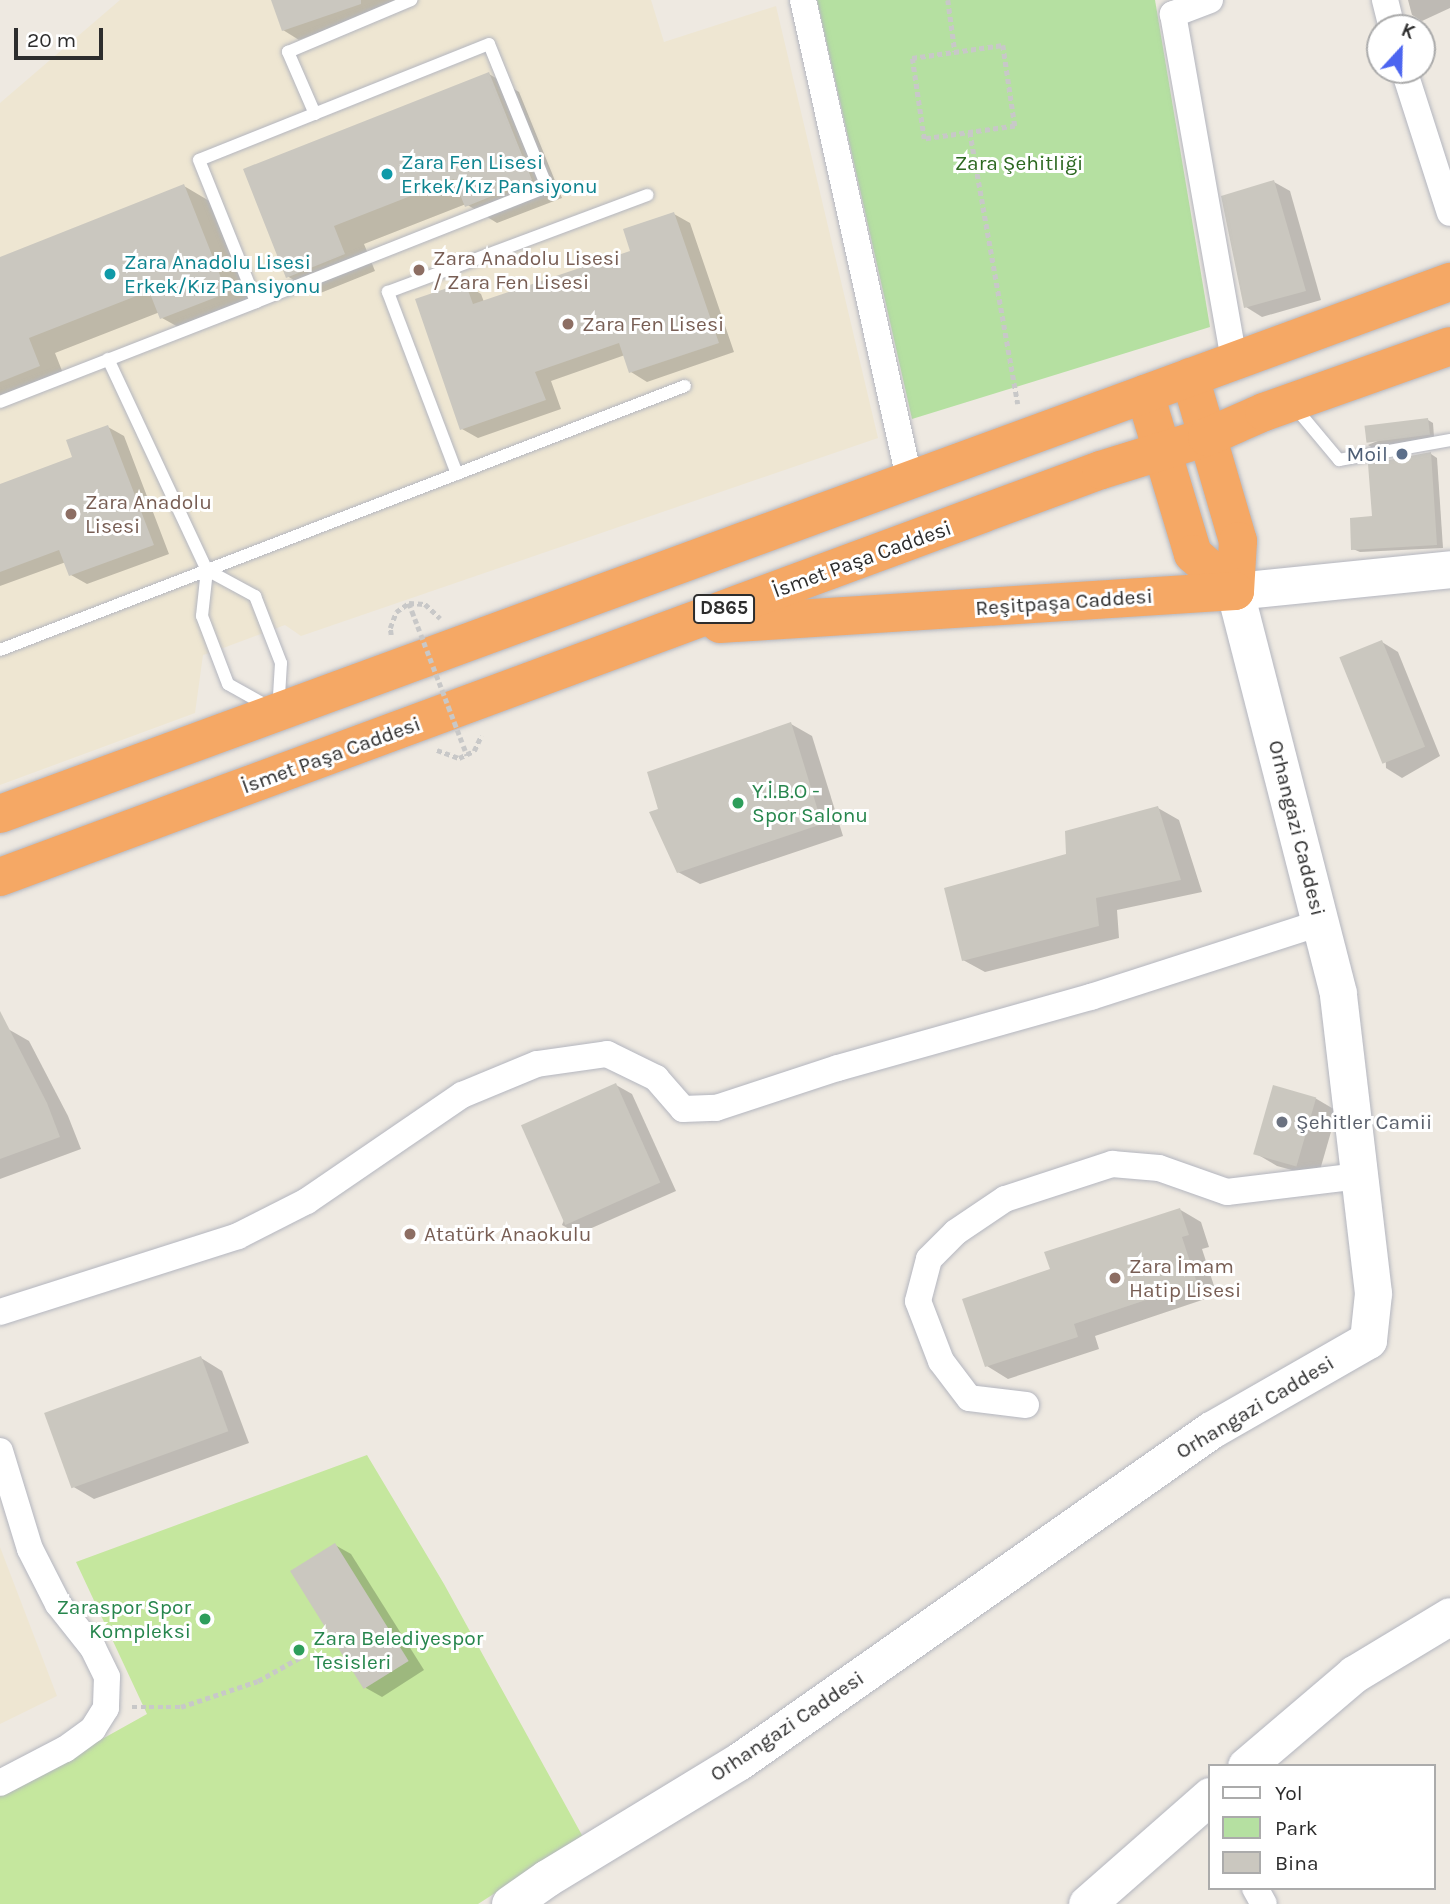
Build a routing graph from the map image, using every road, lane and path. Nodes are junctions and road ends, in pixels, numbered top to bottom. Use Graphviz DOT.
graph roads {
  1 [pos="411,0"];
  2 [pos="803,0"];
  3 [pos="948,0"];
  4 [pos="1210,0"];
  5 [pos="955,52"];
  6 [pos="1409,84"];
  7 [pos="315,114"];
  8 [pos="970,132"];
  9 [pos="647,195"];
  10 [pos="1450,213"];
  11 [pos="1450,282"];
  12 [pos="257,302"];
  13 [pos="1450,346"];
  14 [pos="108,359"];
  15 [pos="1234,361"];
  16 [pos="1190,377"];
  17 [pos="685,386"];
  18 [pos="1145,394"];
  19 [pos="0,402"];
  20 [pos="1291,402"];
  21 [pos="1207,437"];
  22 [pos="1024,440"];
  23 [pos="1450,440"];
  24 [pos="1162,450"];
  25 [pos="457,474"];
  26 [pos="909,480"];
  27 [pos="1450,569"];
  28 [pos="207,570"];
  29 [pos="1235,591"];
  30 [pos="409,603"];
  31 [pos="442,622"];
  32 [pos="678,626"];
  33 [pos="391,636"];
  34 [pos="0,650"];
  35 [pos="278,712"];
  36 [pos="481,726"];
  37 [pos="431,741"];
  38 [pos="467,755"];
  39 [pos="0,814"];
  40 [pos="0,877"];
  41 [pos="1320,923"];
  42 [pos="1359,1176"];
  43 [pos="0,1312"];
  44 [pos="1026,1405"];
  45 [pos="0,1451"];
  46 [pos="1450,1616"];
  47 [pos="306,1654"];
  48 [pos="106,1708"];
  49 [pos="1248,1764"];
  50 [pos="0,1783"];
  51 [pos="1208,1802"];
  52 [pos="510,1904"];
  53 [pos="1087,1904"];
  1 -- 7 [label="lane"];
  2 -- 26 [label="street"];
  3 -- 5 [label="path"];
  4 -- 15 [label="street"];
  5 -- 8 [label="path"];
  5 -- 8 [label="path"];
  6 -- 10 [label="street"];
  7 -- 12 [label="lane"];
  7 -- 12 [label="lane"];
  8 -- 22 [label="path"];
  9 -- 25 [label="lane"];
  11 -- 15 [label="highway"];
  12 -- 14 [label="lane"];
  13 -- 20 [label="highway, İsmet Paşa Caddesi / D865"];
  14 -- 19 [label="lane"];
  14 -- 28 [label="lane"];
  15 -- 16 [label="highway"];
  16 -- 18 [label="highway"];
  16 -- 21 [label="highway, Orhangazi Caddesi"];
  17 -- 25 [label="lane"];
  18 -- 22 [label="highway"];
  18 -- 24 [label="highway"];
  20 -- 21 [label="highway, İsmet Paşa Caddesi / D865"];
  20 -- 23 [label="lane"];
  21 -- 24 [label="highway, İsmet Paşa Caddesi / D865"];
  21 -- 29 [label="highway, Orhangazi Caddesi"];
  22 -- 26 [label="highway"];
  24 -- 29 [label="highway"];
  24 -- 32 [label="highway, İsmet Paşa Caddesi / D865"];
  25 -- 28 [label="lane"];
  26 -- 35 [label="highway"];
  27 -- 29 [label="street, Reşitpaşa Caddesi"];
  28 -- 34 [label="lane"];
  28 -- 35 [label="lane"];
  28 -- 35 [label="lane"];
  29 -- 32 [label="highway, Reşitpaşa Caddesi"];
  29 -- 41 [label="street, Orhangazi Caddesi"];
  30 -- 31 [label="path"];
  30 -- 33 [label="path"];
  30 -- 38 [label="path, bridge"];
  32 -- 40 [label="highway, İsmet Paşa Caddesi / D865"];
  35 -- 39 [label="highway"];
  36 -- 38 [label="path"];
  37 -- 38 [label="path"];
  41 -- 42 [label="street, Orhangazi Caddesi"];
  41 -- 43 [label="street"];
  42 -- 44 [label="street"];
  42 -- 52 [label="street, Orhangazi Caddesi"];
  45 -- 48 [label="street"];
  46 -- 49 [label="street"];
  47 -- 48 [label="path"];
  48 -- 50 [label="street"];
  51 -- 53 [label="street"];
}
